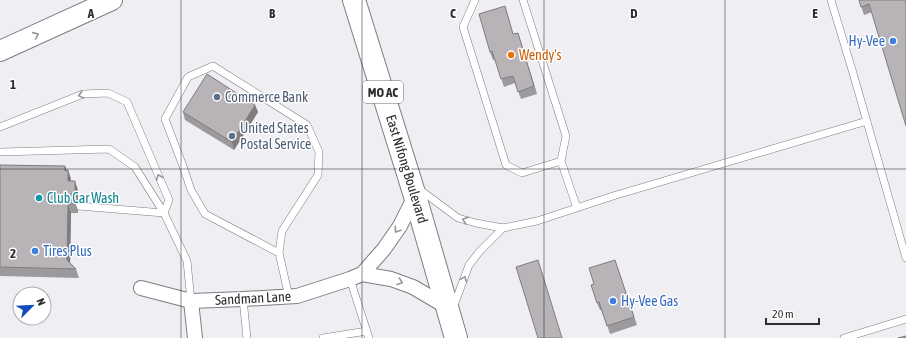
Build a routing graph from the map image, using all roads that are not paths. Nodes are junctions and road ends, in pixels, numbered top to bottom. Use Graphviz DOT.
graph roads {
  1 [pos="112,0"];
  2 [pos="476,0"];
  3 [pos="523,0"];
  4 [pos="831,0"];
  5 [pos="353,3"];
  6 [pos="0,51"];
  7 [pos="867,121"];
  8 [pos="0,127"];
  9 [pos="0,152"];
  10 [pos="561,162"];
  11 [pos="414,190"];
  12 [pos="78,206"];
  13 [pos="577,208"];
  14 [pos="164,213"];
  15 [pos="503,228"];
  16 [pos="278,253"];
  17 [pos="906,258"];
  18 [pos="356,276"];
  19 [pos="141,288"];
  20 [pos="288,297"];
  21 [pos="243,299"];
  22 [pos="191,300"];
  23 [pos="448,311"];
  24 [pos="906,319"];
  25 [pos="368,334"];
  26 [pos="195,338"];
  27 [pos="247,338"];
  28 [pos="323,338"];
  29 [pos="456,338"];
  30 [pos="844,338"];
  6 -- 1 [label="main road, one-way"];
  2 -- 10 [label="lane"];
  3 -- 10 [label="lane"];
  4 -- 7 [label="lane"];
  5 -- 11 [label="main road, East Nifong Boulevard / MO AC"];
  7 -- 13 [label="lane"];
  7 -- 17 [label="lane"];
  14 -- 8 [label="lane, one-way"];
  9 -- 14 [label="lane"];
  10 -- 13 [label="lane"];
  15 -- 11 [label="lane, one-way"];
  11 -- 18 [label="street, one-way"];
  11 -- 23 [label="main road, East Nifong Boulevard / MO AC"];
  12 -- 14 [label="lane"];
  13 -- 15 [label="lane"];
  14 -- 22 [label="lane"];
  23 -- 15 [label="lane, one-way"];
  16 -- 16 [label="lane"];
  16 -- 20 [label="lane"];
  18 -- 20 [label="street, Sandman Lane"];
  18 -- 23 [label="street, Sandman Lane, one-way"];
  18 -- 25 [label="lane"];
  19 -- 22 [label="street, Sandman Lane"];
  20 -- 21 [label="street, Sandman Lane"];
  21 -- 22 [label="street, Sandman Lane"];
  21 -- 27 [label="lane"];
  22 -- 26 [label="street"];
  23 -- 29 [label="main road, East Nifong Boulevard / MO AC"];
  24 -- 30 [label="lane"];
  25 -- 28 [label="lane"];
}
